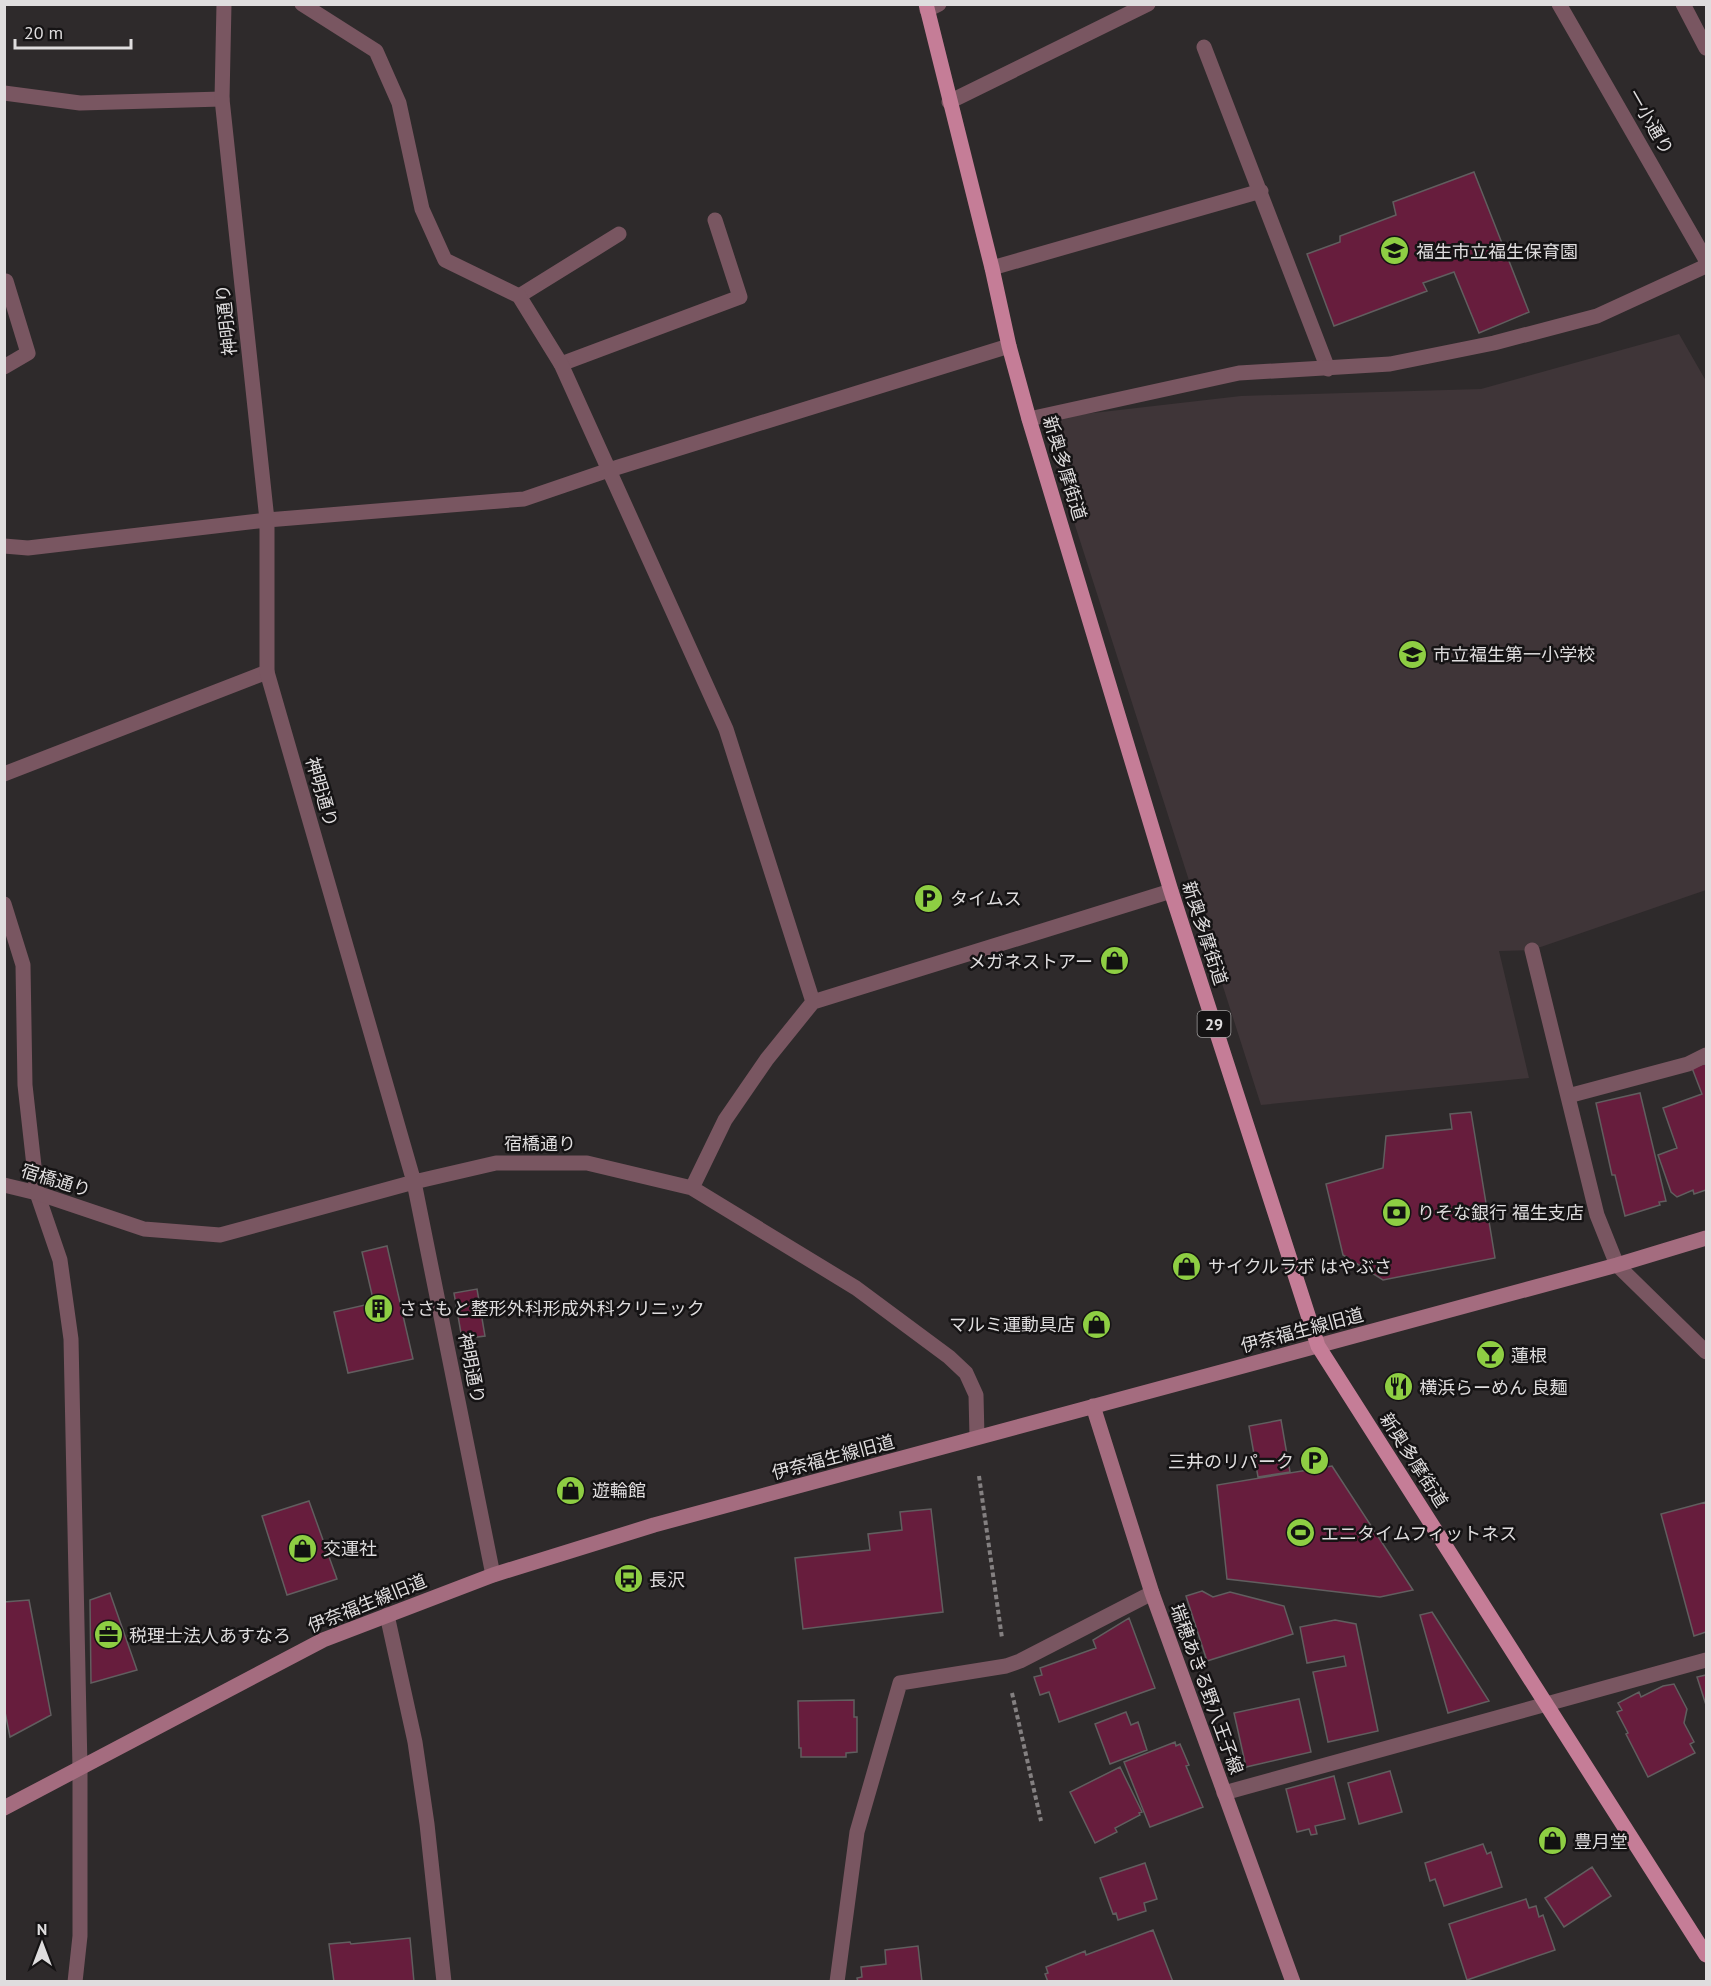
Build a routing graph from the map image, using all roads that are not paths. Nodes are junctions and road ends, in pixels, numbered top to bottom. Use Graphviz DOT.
graph roads {
  1 [pos="224,4"];
  2 [pos="302,4"];
  3 [pos="1148,4"];
  4 [pos="1559,4"];
  5 [pos="1683,4"];
  6 [pos="931,6"];
  7 [pos="1204,47"];
  8 [pos="1707,48"];
  9 [pos="4,93"];
  10 [pos="222,99"];
  11 [pos="949,102"];
  12 [pos="1261,191"];
  13 [pos="716,220"];
  14 [pos="619,234"];
  15 [pos="1707,260"];
  16 [pos="1707,266"];
  17 [pos="992,268"];
  18 [pos="6,281"];
  19 [pos="519,296"];
  20 [pos="1009,346"];
  21 [pos="561,364"];
  22 [pos="4,367"];
  23 [pos="1328,369"];
  24 [pos="1029,419"];
  25 [pos="609,470"];
  26 [pos="267,520"];
  27 [pos="4,546"];
  28 [pos="267,672"];
  29 [pos="4,774"];
  30 [pos="1171,891"];
  31 [pos="4,904"];
  32 [pos="1532,950"];
  33 [pos="813,1002"];
  34 [pos="1707,1055"];
  35 [pos="1568,1096"];
  36 [pos="414,1182"];
  37 [pos="4,1185"];
  38 [pos="692,1188"];
  39 [pos="37,1193"];
  40 [pos="1707,1238"];
  41 [pos="1617,1266"];
  42 [pos="1318,1346"];
  43 [pos="1707,1352"];
  44 [pos="1093,1406"];
  45 [pos="977,1437"];
  46 [pos="493,1575"];
  47 [pos="1152,1593"];
  48 [pos="387,1615"];
  49 [pos="1707,1660"];
  50 [pos="1546,1704"];
  51 [pos="80,1768"];
  52 [pos="1224,1792"];
  53 [pos="4,1808"];
  54 [pos="1707,1955"];
  55 [pos="75,1982"];
  56 [pos="444,1982"];
  57 [pos="837,1982"];
  58 [pos="1293,1982"];
  1 -- 10 [label="street, 神明通り"];
  2 -- 19 [label="street"];
  3 -- 11 [label="street"];
  4 -- 15 [label="street, 一小通り"];
  5 -- 8 [label="street"];
  6 -- 11 [label="main road, 新奥多摩街道 / 29"];
  7 -- 12 [label="street"];
  9 -- 10 [label="street"];
  10 -- 26 [label="street, 神明通り"];
  11 -- 17 [label="main road, 新奥多摩街道 / 29"];
  12 -- 17 [label="street"];
  12 -- 23 [label="street"];
  13 -- 21 [label="street"];
  14 -- 19 [label="street"];
  16 -- 23 [label="street"];
  17 -- 20 [label="main road, 新奥多摩街道 / 29"];
  18 -- 22 [label="street"];
  19 -- 21 [label="street"];
  20 -- 24 [label="main road, 新奥多摩街道 / 29"];
  20 -- 25 [label="street"];
  21 -- 25 [label="street"];
  23 -- 24 [label="street"];
  24 -- 30 [label="main road, 新奥多摩街道 / 29"];
  25 -- 26 [label="street"];
  25 -- 33 [label="street"];
  26 -- 27 [label="street"];
  26 -- 28 [label="street, 神明通り"];
  28 -- 29 [label="street"];
  28 -- 36 [label="street, 神明通り"];
  30 -- 33 [label="street"];
  30 -- 42 [label="main road, 新奥多摩街道 / 29"];
  31 -- 39 [label="street"];
  32 -- 35 [label="street"];
  33 -- 38 [label="street"];
  34 -- 35 [label="street"];
  35 -- 41 [label="street"];
  36 -- 38 [label="street, 宿橋通り"];
  36 -- 39 [label="street, 宿橋通り"];
  36 -- 46 [label="street, 神明通り"];
  37 -- 39 [label="street, 宿橋通り"];
  38 -- 45 [label="street, 宿橋通り"];
  39 -- 51 [label="street"];
  40 -- 41 [label="street, 伊奈福生線旧道"];
  41 -- 42 [label="street, 伊奈福生線旧道"];
  41 -- 43 [label="street"];
  42 -- 44 [label="street, 伊奈福生線旧道"];
  42 -- 50 [label="main road, 新奥多摩街道 / 29"];
  44 -- 45 [label="street, 伊奈福生線旧道"];
  44 -- 47 [label="street, 瑞穂あきる野八王子線"];
  45 -- 46 [label="street, 伊奈福生線旧道"];
  46 -- 48 [label="street, 伊奈福生線旧道"];
  47 -- 52 [label="street, 瑞穂あきる野八王子線"];
  47 -- 57 [label="street"];
  48 -- 51 [label="street, 伊奈福生線旧道"];
  48 -- 56 [label="street"];
  49 -- 50 [label="street"];
  50 -- 52 [label="street"];
  50 -- 54 [label="main road, 新奥多摩街道 / 29"];
  51 -- 53 [label="street, 伊奈福生線旧道"];
  51 -- 55 [label="street"];
  52 -- 58 [label="street, 瑞穂あきる野八王子線"];
}
